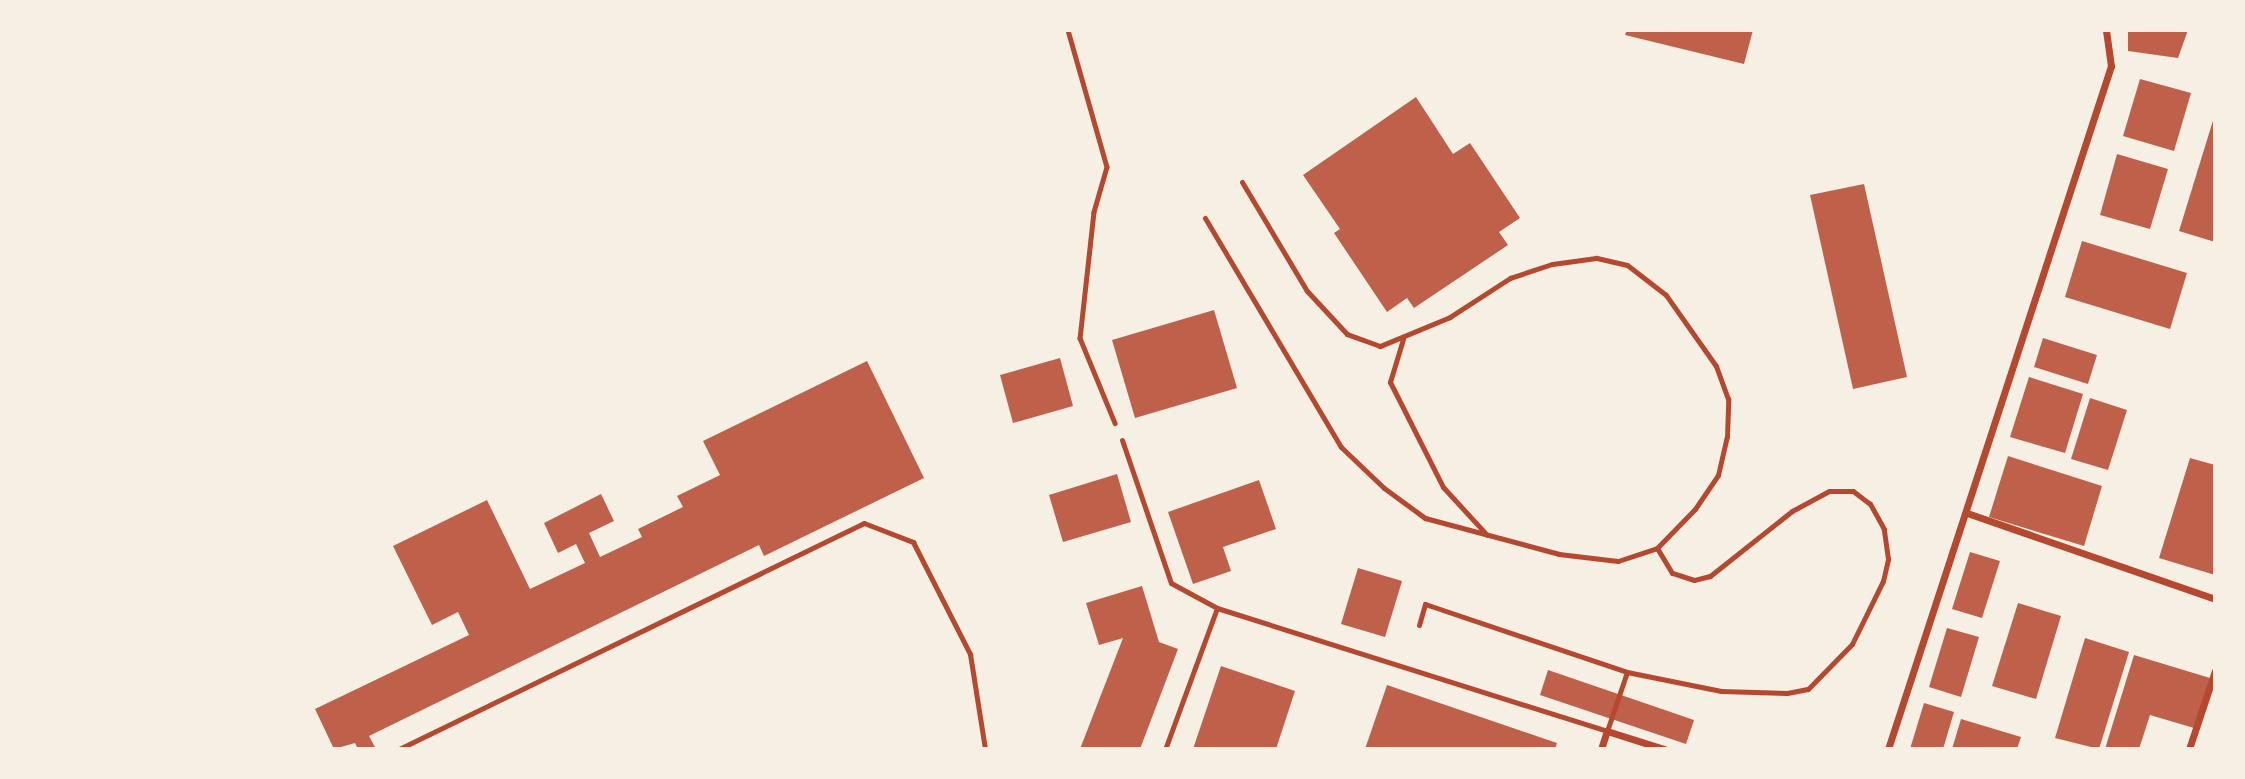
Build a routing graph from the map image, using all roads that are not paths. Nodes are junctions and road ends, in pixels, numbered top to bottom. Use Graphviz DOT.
graph roads {
  1 [pos="2106,30"];
  2 [pos="1242,183"];
  3 [pos="1206,218"];
  4 [pos="1403,340"];
  5 [pos="1122,440"];
  6 [pos="1967,513"];
  7 [pos="1488,535"];
  8 [pos="1657,548"];
  9 [pos="2215,599"];
  10 [pos="1217,608"];
  11 [pos="1419,625"];
  12 [pos="2215,671"];
  13 [pos="1627,672"];
  14 [pos="1607,731"];
  15 [pos="399,749"];
  16 [pos="985,749"];
  17 [pos="1165,749"];
  18 [pos="1601,749"];
  19 [pos="1664,749"];
  20 [pos="1888,749"];
  21 [pos="2189,749"];
  1 -- 6 [label="street"];
  2 -- 4 [label="lane"];
  3 -- 7 [label="lane"];
  4 -- 7 [label="lane"];
  4 -- 8 [label="lane"];
  5 -- 10 [label="lane"];
  6 -- 9 [label="street"];
  6 -- 20 [label="street"];
  7 -- 8 [label="lane"];
  8 -- 13 [label="lane"];
  10 -- 14 [label="lane"];
  10 -- 17 [label="lane"];
  11 -- 13 [label="lane"];
  12 -- 21 [label="street"];
  13 -- 14 [label="lane"];
  14 -- 18 [label="street"];
  14 -- 19 [label="street"];
  15 -- 16 [label="lane"];
}
